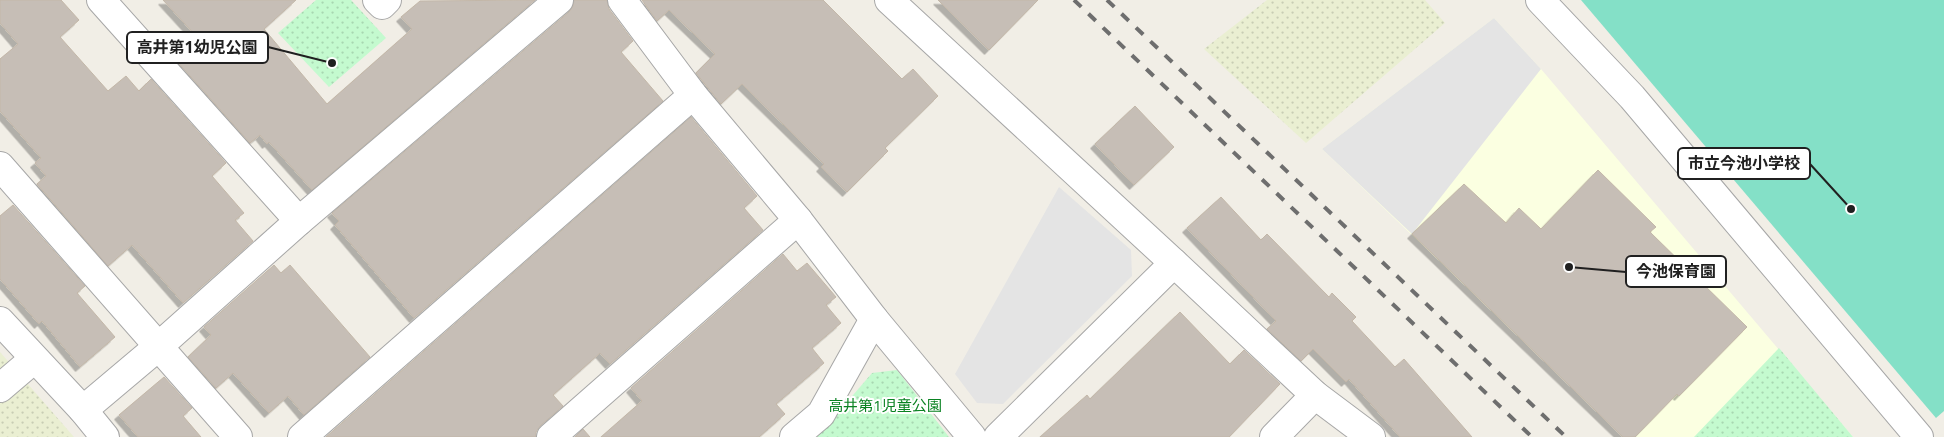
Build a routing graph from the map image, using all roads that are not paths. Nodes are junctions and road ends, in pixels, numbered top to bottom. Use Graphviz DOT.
graph roads {
  1 [pos="101,0"];
  2 [pos="377,0"];
  3 [pos="387,0"];
  4 [pos="559,0"];
  5 [pos="622,0"];
  6 [pos="888,0"];
  7 [pos="1540,0"];
  8 [pos="693,95"];
  9 [pos="0,166"];
  10 [pos="798,220"];
  11 [pos="298,221"];
  12 [pos="1174,263"];
  13 [pos="874,319"];
  14 [pos="0,321"];
  15 [pos="159,346"];
  16 [pos="34,359"];
  17 [pos="0,388"];
  18 [pos="1315,395"];
  19 [pos="83,410"];
  20 [pos="105,437"];
  21 [pos="238,437"];
  22 [pos="302,437"];
  23 [pos="551,437"];
  24 [pos="794,437"];
  25 [pos="972,437"];
  26 [pos="998,437"];
  27 [pos="1274,437"];
  28 [pos="1371,437"];
  29 [pos="1919,437"];
  1 -- 11 [label="street"];
  2 -- 3 [label="street"];
  4 -- 11 [label="street"];
  5 -- 8 [label="street"];
  6 -- 12 [label="street"];
  7 -- 29 [label="street"];
  8 -- 10 [label="street"];
  8 -- 22 [label="street"];
  9 -- 15 [label="street"];
  10 -- 13 [label="street"];
  10 -- 23 [label="street"];
  11 -- 15 [label="street"];
  12 -- 18 [label="street"];
  12 -- 26 [label="street"];
  13 -- 24 [label="street"];
  13 -- 25 [label="street"];
  14 -- 16 [label="street"];
  15 -- 19 [label="street"];
  15 -- 21 [label="street"];
  16 -- 17 [label="street"];
  16 -- 19 [label="street"];
  18 -- 27 [label="street"];
  18 -- 28 [label="street"];
  19 -- 20 [label="street"];
}
